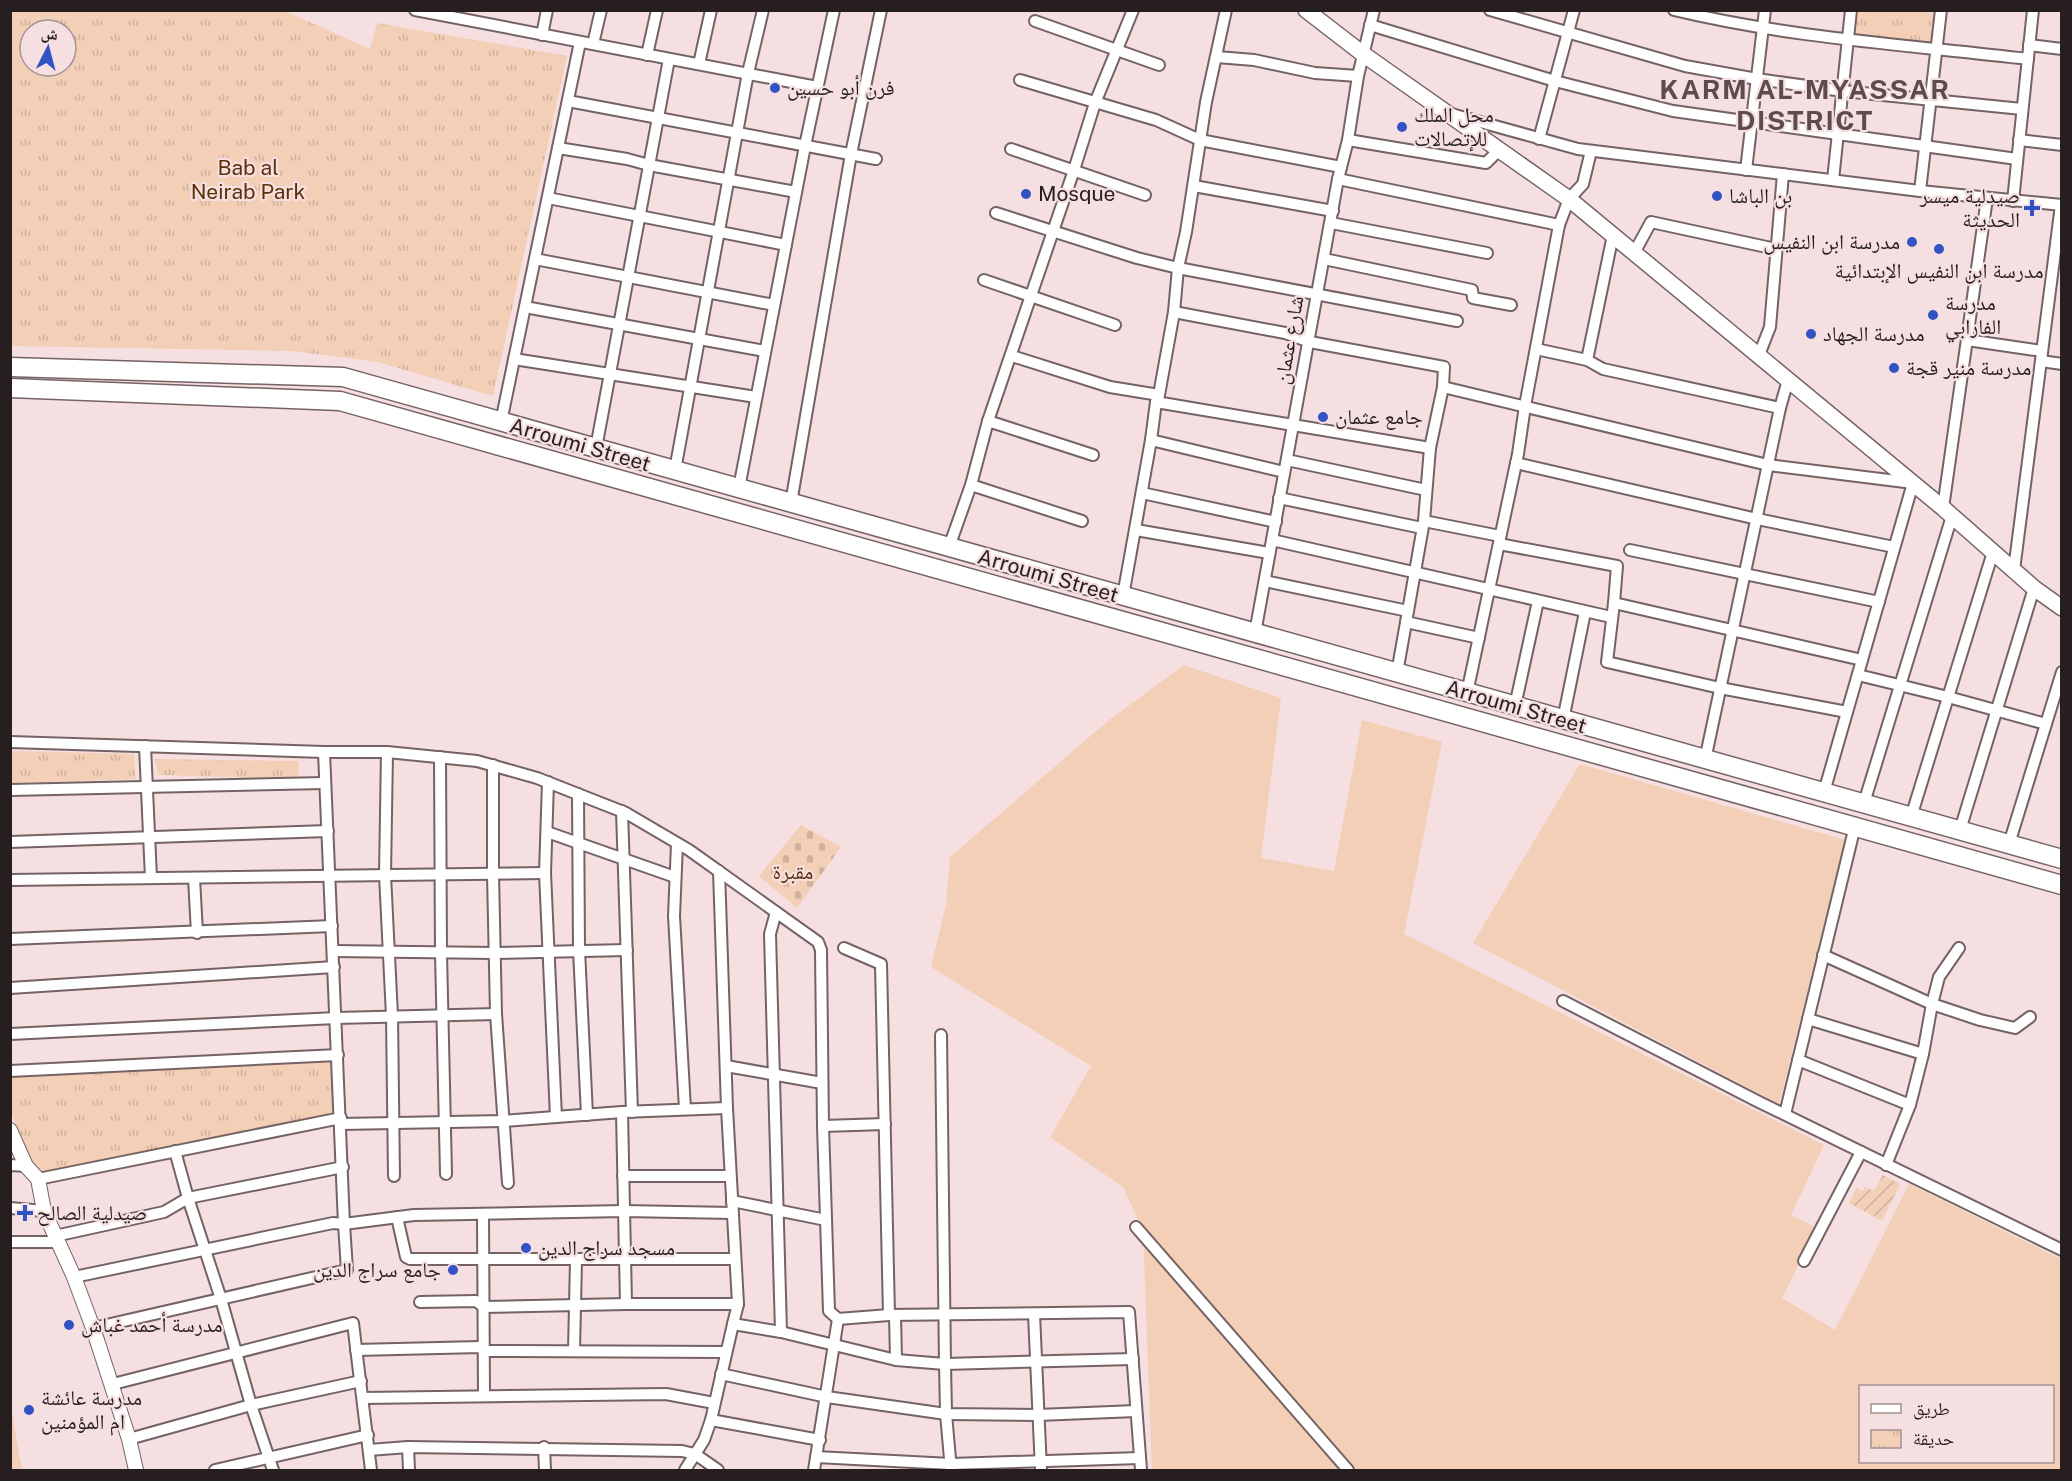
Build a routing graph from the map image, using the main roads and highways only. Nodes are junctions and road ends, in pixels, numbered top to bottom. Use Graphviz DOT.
graph roads {
  1 [pos="1306,10"];
  2 [pos="10,367"];
  3 [pos="10,388"];
  4 [pos="2061,608"];
  5 [pos="2060,854"];
  6 [pos="2061,885"];
  1 -- 4 [label="main road"];
  2 -- 5 [label="main road, Arroumi Street"];
  3 -- 6 [label="main road, Arroumi Street"];
}
